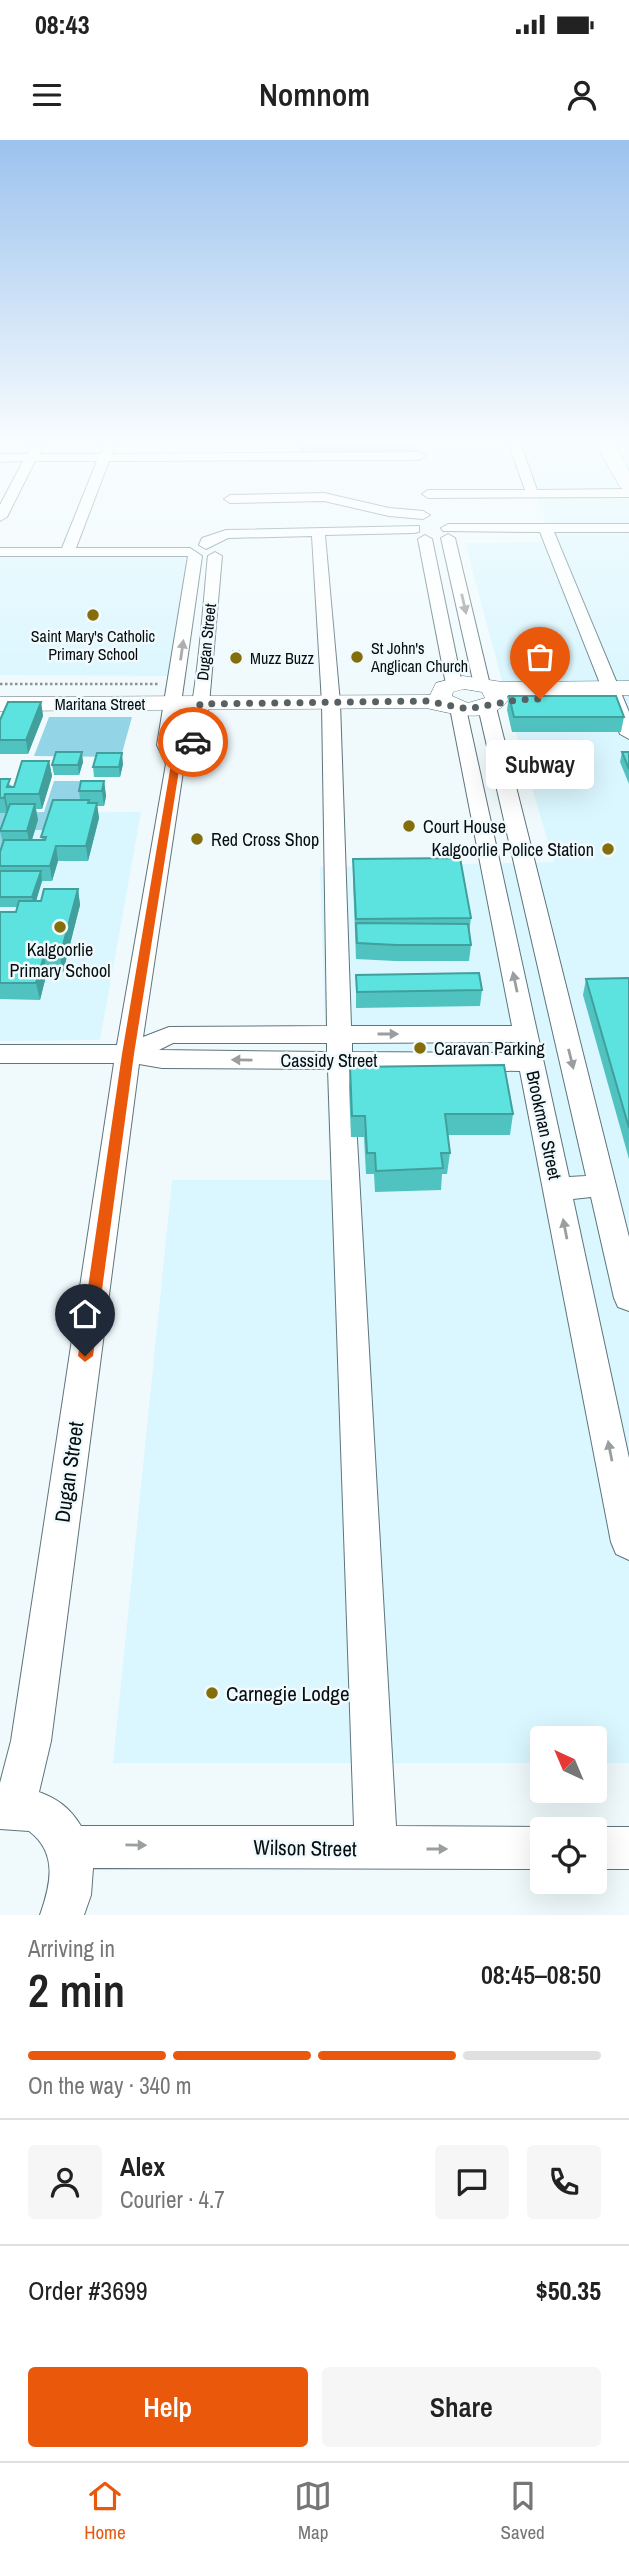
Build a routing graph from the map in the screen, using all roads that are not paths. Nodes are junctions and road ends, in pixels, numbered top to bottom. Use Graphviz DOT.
graph roads {
  1 [pos="78,525"];
  2 [pos="421,526"];
  3 [pos="629,527"];
  4 [pos="448,532"];
  5 [pos="548,532"];
  6 [pos="318,533"];
  7 [pos="629,534"];
  8 [pos="0,552"];
  9 [pos="202,552"];
  10 [pos="67,553"];
  11 [pos="0,691"];
  12 [pos="620,694"];
  13 [pos="452,696"];
  14 [pos="487,696"];
  15 [pos="331,697"];
  16 [pos="175,698"];
  17 [pos="200,698"];
  18 [pos="0,704"];
  19 [pos="629,734"];
  20 [pos="494,738"];
  21 [pos="465,739"];
  22 [pos="176,764"];
  23 [pos="519,843"];
  24 [pos="487,844"];
  25 [pos="538,921"];
  26 [pos="503,922"];
  27 [pos="526,1034"];
  28 [pos="339,1047"];
  29 [pos="0,1054"];
  30 [pos="128,1054"];
  31 [pos="531,1062"];
  32 [pos="602,1186"];
  33 [pos="557,1189"];
  34 [pos="629,1298"];
  35 [pos="627,1524"];
  36 [pos="7,1807"];
  37 [pos="68,1847"];
  38 [pos="530,1848"];
  39 [pos="607,1848"];
  40 [pos="629,1848"];
  41 [pos="376,1849"];
  42 [pos="62,1915"];
  1 -- 10 [label="street"];
  2 -- 4 [label="street"];
  2 -- 6 [label="street"];
  2 -- 13 [label="street, Brookman Street"];
  3 -- 5 [label="street"];
  4 -- 5 [label="street"];
  4 -- 14 [label="street, one-way"];
  5 -- 7 [label="street"];
  5 -- 12 [label="street"];
  6 -- 9 [label="street"];
  6 -- 15 [label="street"];
  8 -- 10 [label="street"];
  9 -- 10 [label="street"];
  16 -- 9 [label="street, Dugan Street, one-way"];
  9 -- 17 [label="street, Dugan Street"];
  11 -- 16 [label="main road, Maritana Street"];
  12 -- 14 [label="main road"];
  12 -- 19 [label="street"];
  13 -- 14 [label="main road, Maritana Street"];
  13 -- 15 [label="main road, Maritana Street"];
  13 -- 21 [label="street, Brookman Street"];
  14 -- 20 [label="street"];
  15 -- 17 [label="main road, Maritana Street"];
  15 -- 28 [label="street"];
  16 -- 17 [label="main road, Maritana Street"];
  16 -- 18 [label="main road, Maritana Street"];
  16 -- 22 [label="street, Dugan Street"];
  17 -- 22 [label="street, Dugan Street"];
  20 -- 21 [label="street"];
  20 -- 23 [label="street"];
  21 -- 24 [label="street, Brookman Street"];
  22 -- 30 [label="street, Dugan Street"];
  23 -- 24 [label="street"];
  23 -- 25 [label="street"];
  24 -- 26 [label="street, Brookman Street"];
  25 -- 26 [label="street"];
  25 -- 32 [label="street, one-way"];
  27 -- 26 [label="street, Brookman Street, one-way"];
  28 -- 27 [label="street, Cassidy Street, one-way"];
  27 -- 31 [label="street, Brookman Street"];
  28 -- 30 [label="street, Cassidy Street"];
  28 -- 31 [label="street, Cassidy Street"];
  28 -- 41 [label="street"];
  29 -- 30 [label="street, Cassidy Street"];
  30 -- 36 [label="street, Dugan Street"];
  31 -- 33 [label="street, Brookman Street"];
  32 -- 33 [label="street"];
  32 -- 34 [label="street"];
  35 -- 33 [label="street, Brookman Street, one-way"];
  36 -- 37 [label="street"];
  37 -- 41 [label="street, Wilson Street, one-way"];
  37 -- 42 [label="street"];
  41 -- 38 [label="street, Wilson Street, one-way"];
  39 -- 40 [label="street"];
}
